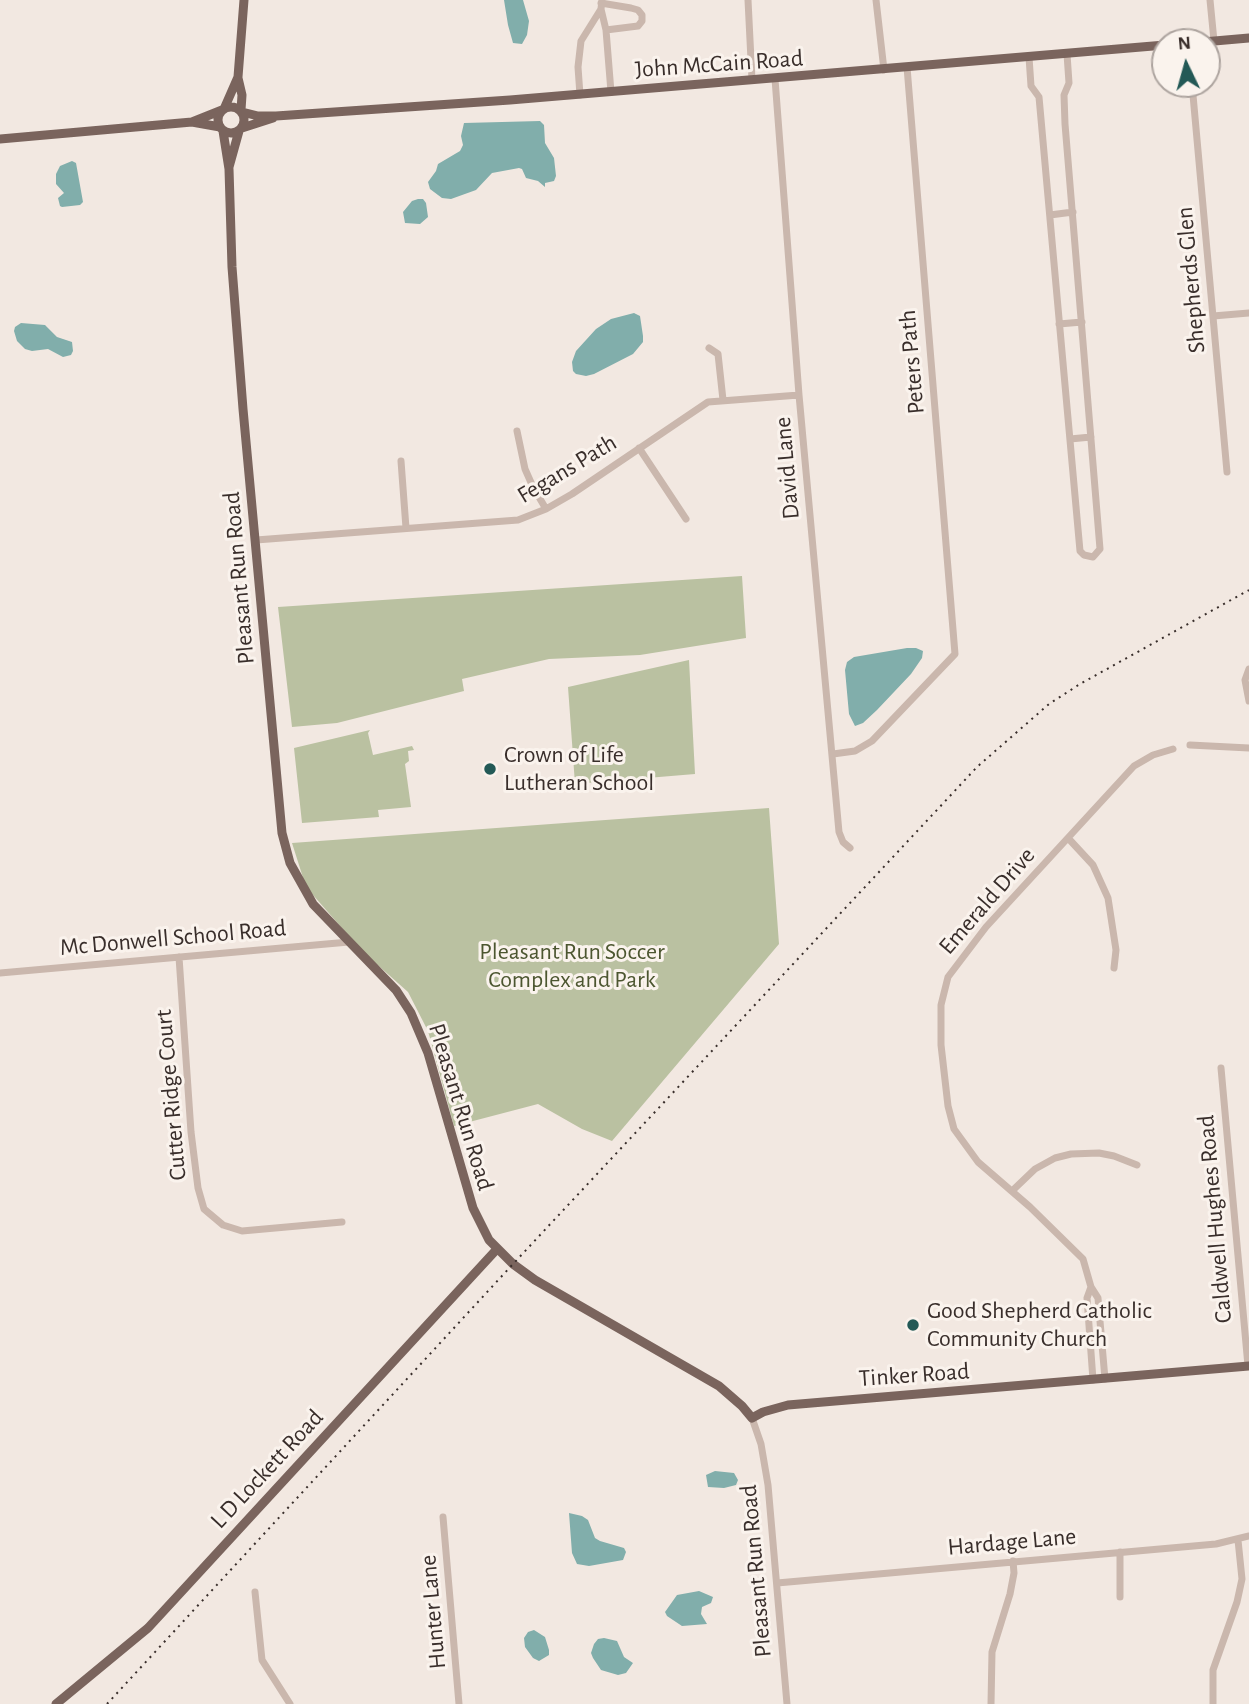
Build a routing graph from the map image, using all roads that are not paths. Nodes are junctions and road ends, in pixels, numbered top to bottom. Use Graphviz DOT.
graph roads {
  1 [pos="244,0"];
  2 [pos="748,0"];
  3 [pos="876,0"];
  4 [pos="1210,0"];
  5 [pos="601,4"];
  6 [pos="1213,28"];
  7 [pos="606,30"];
  8 [pos="1249,38"];
  9 [pos="1221,40"];
  10 [pos="1151,47"];
  11 [pos="1067,54"];
  12 [pos="1029,57"];
  13 [pos="907,67"];
  14 [pos="884,70"];
  15 [pos="238,78"];
  16 [pos="775,79"];
  17 [pos="752,80"];
  18 [pos="611,92"];
  19 [pos="580,94"];
  20 [pos="230,96"];
  21 [pos="1193,98"];
  22 [pos="223,109"];
  23 [pos="242,111"];
  24 [pos="211,113"];
  25 [pos="276,117"];
  26 [pos="192,122"];
  27 [pos="244,128"];
  28 [pos="222,129"];
  29 [pos="0,139"];
  30 [pos="229,169"];
  31 [pos="1073,212"];
  32 [pos="1050,215"];
  33 [pos="1249,313"];
  34 [pos="1213,316"];
  35 [pos="1082,322"];
  36 [pos="1059,324"];
  37 [pos="709,348"];
  38 [pos="799,395"];
  39 [pos="723,400"];
  40 [pos="517,431"];
  41 [pos="1091,437"];
  42 [pos="1070,439"];
  43 [pos="639,448"];
  44 [pos="401,461"];
  45 [pos="1227,472"];
  46 [pos="546,509"];
  47 [pos="686,519"];
  48 [pos="406,528"];
  49 [pos="256,540"];
  50 [pos="1249,669"];
  51 [pos="1249,701"];
  52 [pos="1190,745"];
  53 [pos="1249,748"];
  54 [pos="1173,749"];
  55 [pos="833,754"];
  56 [pos="1068,838"];
  57 [pos="850,848"];
  58 [pos="349,942"];
  59 [pos="179,957"];
  60 [pos="1115,968"];
  61 [pos="0,973"];
  62 [pos="1221,1068"];
  63 [pos="1137,1165"];
  64 [pos="1012,1191"];
  65 [pos="342,1222"];
  66 [pos="497,1249"];
  67 [pos="1091,1287"];
  68 [pos="1248,1366"];
  69 [pos="1105,1379"];
  70 [pos="1093,1380"];
  71 [pos="751,1418"];
  72 [pos="443,1517"];
  73 [pos="1249,1536"];
  74 [pos="1238,1540"];
  75 [pos="1120,1552"];
  76 [pos="1013,1561"];
  77 [pos="778,1583"];
  78 [pos="256,1592"];
  79 [pos="1120,1597"];
  80 [pos="56,1704"];
  81 [pos="290,1704"];
  82 [pos="459,1704"];
  83 [pos="788,1704"];
  84 [pos="991,1704"];
  85 [pos="1213,1704"];
  1 -- 15 [label="main road"];
  2 -- 17 [label="street"];
  3 -- 14 [label="street"];
  4 -- 6 [label="street"];
  5 -- 7 [label="street"];
  5 -- 7 [label="street"];
  5 -- 19 [label="street"];
  7 -- 18 [label="street"];
  8 -- 9 [label="main road"];
  10 -- 11 [label="main road, John McCain Road"];
  11 -- 12 [label="main road, John McCain Road"];
  11 -- 31 [label="street"];
  12 -- 13 [label="main road, John McCain Road"];
  12 -- 32 [label="street"];
  13 -- 14 [label="main road, John McCain Road"];
  13 -- 55 [label="street, Peters Path"];
  14 -- 16 [label="main road, John McCain Road"];
  15 -- 20 [label="main road"];
  15 -- 23 [label="main road"];
  16 -- 17 [label="main road, John McCain Road"];
  16 -- 38 [label="street, David Lane"];
  17 -- 18 [label="main road, John McCain Road"];
  18 -- 19 [label="main road, John McCain Road"];
  19 -- 25 [label="main road, John McCain Road"];
  20 -- 22 [label="main road"];
  20 -- 24 [label="main road"];
  21 -- 34 [label="street, Shepherds Glen"];
  22 -- 23 [label="main road"];
  22 -- 24 [label="main road"];
  22 -- 28 [label="main road"];
  23 -- 25 [label="main road, John McCain Road"];
  23 -- 27 [label="main road"];
  24 -- 26 [label="main road"];
  25 -- 27 [label="main road, John McCain Road"];
  26 -- 28 [label="main road"];
  26 -- 29 [label="main road"];
  27 -- 28 [label="main road"];
  27 -- 30 [label="main road, Pleasant Run Road"];
  28 -- 30 [label="main road, Pleasant Run Road"];
  30 -- 49 [label="main road, Pleasant Run Road"];
  31 -- 32 [label="street"];
  31 -- 35 [label="street"];
  32 -- 36 [label="street"];
  33 -- 34 [label="street"];
  34 -- 45 [label="street, Shepherds Glen"];
  35 -- 36 [label="street"];
  35 -- 41 [label="street"];
  36 -- 42 [label="street"];
  37 -- 39 [label="street"];
  38 -- 39 [label="street, Fegans Path"];
  38 -- 55 [label="street, David Lane"];
  39 -- 43 [label="street, Fegans Path"];
  40 -- 46 [label="street"];
  41 -- 42 [label="street"];
  41 -- 42 [label="street"];
  43 -- 46 [label="street, Fegans Path"];
  43 -- 47 [label="street"];
  44 -- 48 [label="street"];
  46 -- 48 [label="street, Fegans Path"];
  48 -- 49 [label="street, Fegans Path"];
  49 -- 58 [label="main road, Pleasant Run Road"];
  50 -- 51 [label="street"];
  52 -- 53 [label="street"];
  54 -- 56 [label="street, Emerald Drive"];
  55 -- 57 [label="street, David Lane"];
  56 -- 60 [label="street"];
  56 -- 64 [label="street, Emerald Drive"];
  58 -- 59 [label="street, Mc Donwell School Road"];
  58 -- 66 [label="main road, Pleasant Run Road"];
  59 -- 61 [label="street, Mc Donwell School Road"];
  59 -- 65 [label="street, Cutter Ridge Court"];
  62 -- 68 [label="street, Caldwell Hughes Road"];
  63 -- 64 [label="street"];
  64 -- 67 [label="street, Emerald Drive"];
  66 -- 71 [label="main road, Pleasant Run Road"];
  66 -- 80 [label="main road, L D Lockett Road"];
  67 -- 69 [label="street, Emerald Drive"];
  67 -- 70 [label="street, Emerald Drive"];
  68 -- 69 [label="main road, Tinker Road"];
  69 -- 70 [label="main road, Tinker Road"];
  70 -- 71 [label="main road, Tinker Road"];
  71 -- 77 [label="street, Pleasant Run Road"];
  72 -- 82 [label="street, Hunter Lane"];
  73 -- 74 [label="street, Hardage Lane"];
  74 -- 75 [label="street, Hardage Lane"];
  74 -- 85 [label="street"];
  75 -- 76 [label="street, Hardage Lane"];
  75 -- 79 [label="street"];
  76 -- 77 [label="street, Hardage Lane"];
  76 -- 84 [label="street"];
  77 -- 83 [label="street, Pleasant Run Road"];
  78 -- 81 [label="street"];
}
